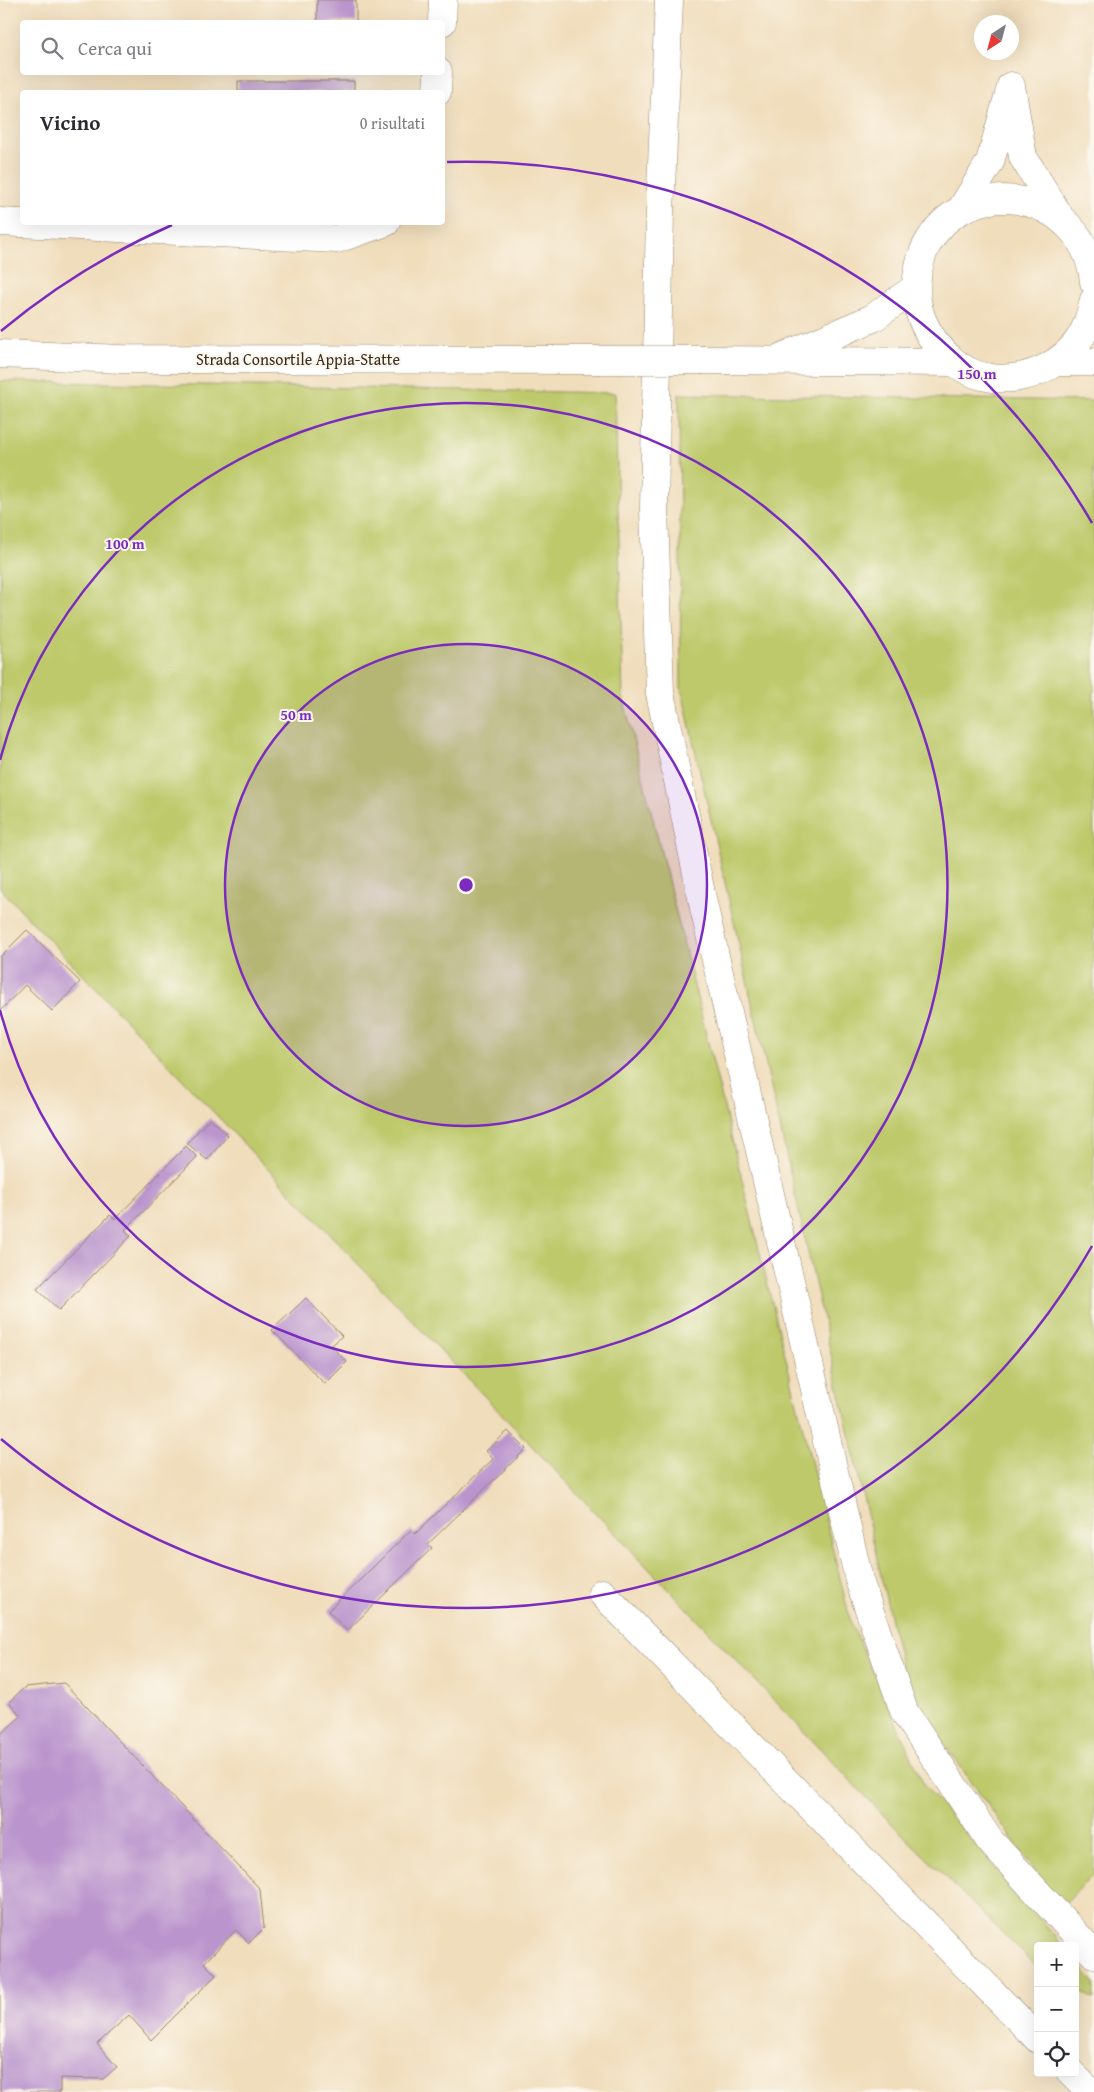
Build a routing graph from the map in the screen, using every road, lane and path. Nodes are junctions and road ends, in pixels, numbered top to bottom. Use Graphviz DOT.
graph roads {
  1 [pos="443,0"];
  2 [pos="669,0"];
  3 [pos="442,20"];
  4 [pos="438,75"];
  5 [pos="437,90"];
  6 [pos="961,210"];
  7 [pos="1060,217"];
  8 [pos="0,222"];
  9 [pos="20,223"];
  10 [pos="59,225"];
  11 [pos="377,225"];
  12 [pos="1094,282"];
  13 [pos="915,288"];
  14 [pos="1094,300"];
  15 [pos="0,354"];
  16 [pos="773,360"];
  17 [pos="954,362"];
  18 [pos="1057,362"];
  19 [pos="1094,362"];
  20 [pos="602,1593"];
  21 [pos="1094,1954"];
  22 [pos="1034,2035"];
  23 [pos="1075,2077"];
  24 [pos="1090,2092"];
  1 -- 3 [label="street"];
  2 -- 21 [label="street"];
  4 -- 5 [label="street"];
  6 -- 7 [label="street"];
  6 -- 7 [label="street"];
  6 -- 13 [label="street"];
  7 -- 12 [label="street"];
  8 -- 9 [label="street"];
  10 -- 11 [label="street"];
  13 -- 16 [label="street"];
  13 -- 17 [label="street"];
  14 -- 18 [label="street"];
  15 -- 16 [label="street, Strada Consortile Appia-Statte, bridge"];
  16 -- 17 [label="street, Strada Consortile Appia-Statte"];
  17 -- 18 [label="street"];
  18 -- 19 [label="street"];
  20 -- 22 [label="street"];
  23 -- 24 [label="street"];
}
